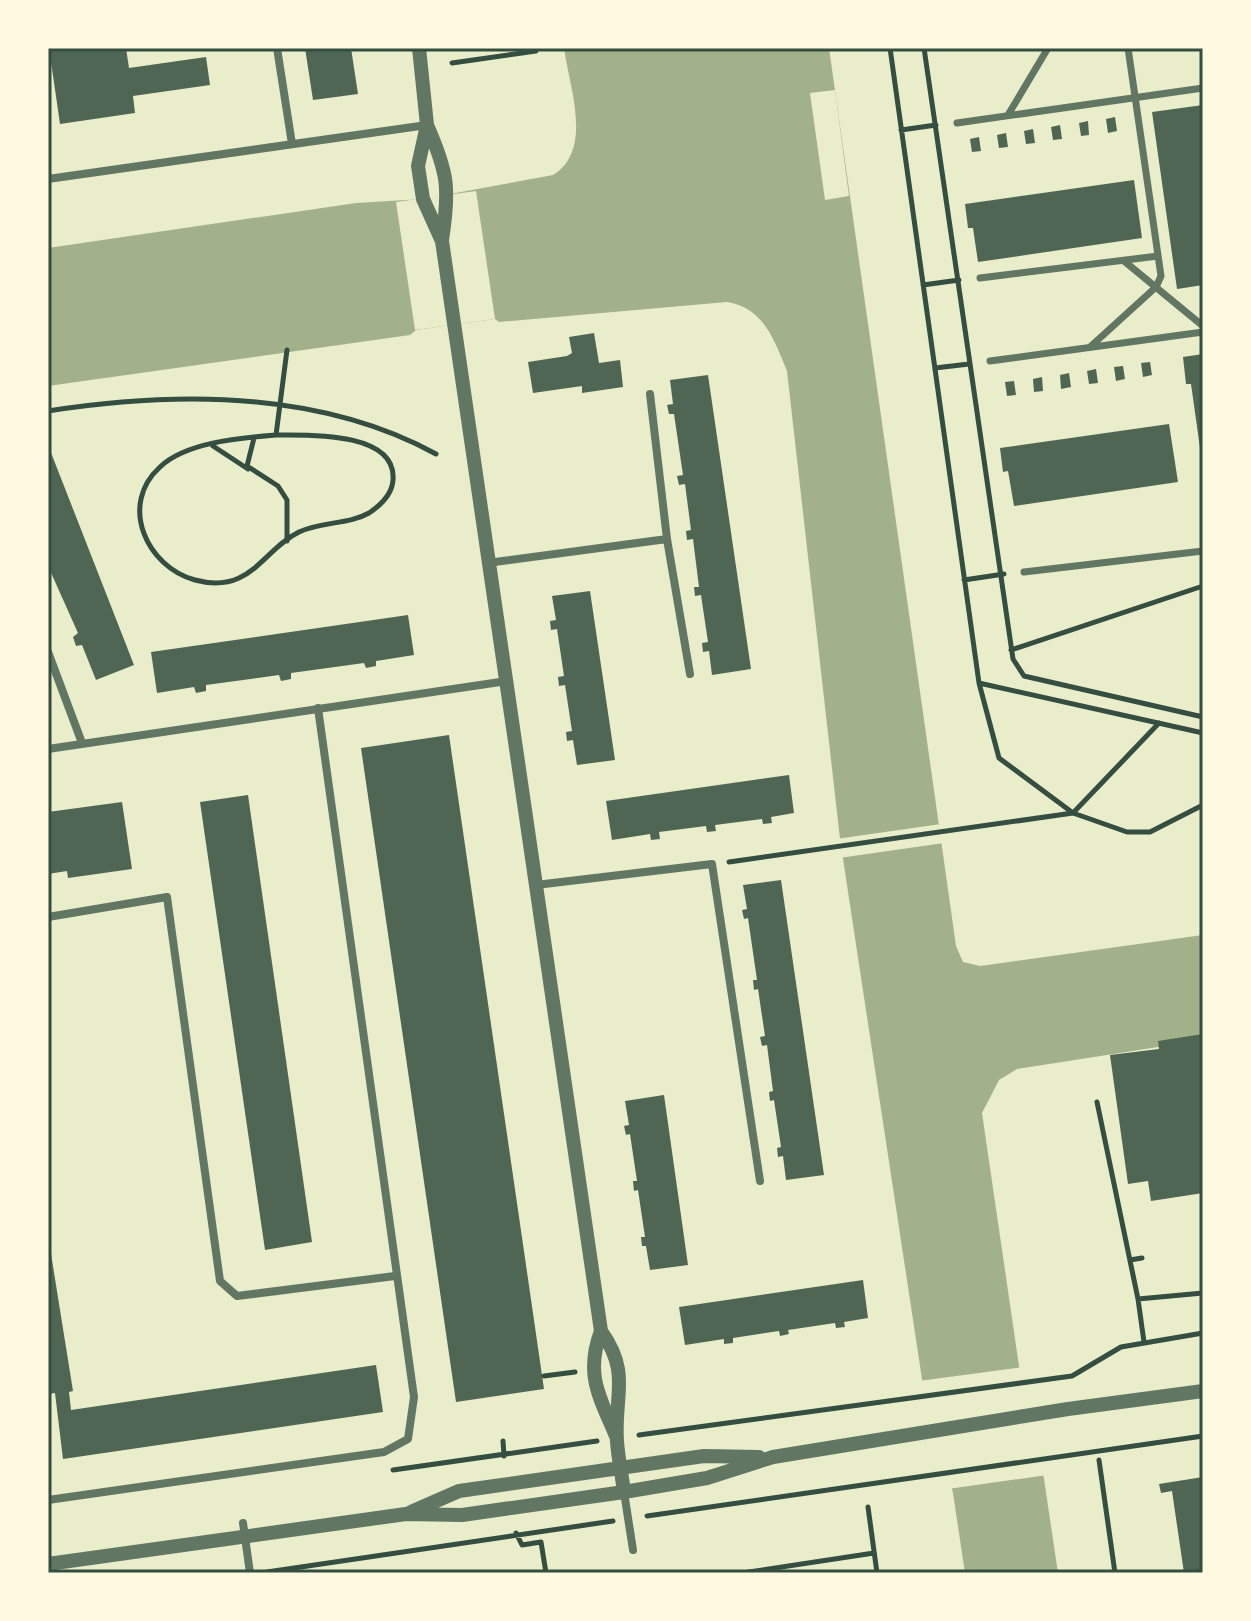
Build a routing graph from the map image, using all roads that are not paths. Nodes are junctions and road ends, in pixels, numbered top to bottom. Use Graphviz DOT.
graph roads {
  1 [pos="277,48"];
  2 [pos="419,48"];
  3 [pos="1048,48"];
  4 [pos="1128,48"];
  5 [pos="1203,88"];
  6 [pos="1136,97"];
  7 [pos="1008,115"];
  8 [pos="957,123"];
  9 [pos="427,125"];
  10 [pos="292,144"];
  11 [pos="48,179"];
  12 [pos="442,241"];
  13 [pos="1158,256"];
  14 [pos="1124,260"];
  15 [pos="980,278"];
  16 [pos="1156,287"];
  17 [pos="1203,326"];
  18 [pos="1203,332"];
  19 [pos="1090,347"];
  20 [pos="990,361"];
  21 [pos="650,394"];
  22 [pos="667,539"];
  23 [pos="1203,551"];
  24 [pos="487,563"];
  25 [pos="1024,572"];
  26 [pos="48,652"];
  27 [pos="690,674"];
  28 [pos="508,681"];
  29 [pos="318,708"];
  30 [pos="82,743"];
  31 [pos="48,749"];
  32 [pos="536,885"];
  33 [pos="48,917"];
  34 [pos="760,1181"];
  35 [pos="395,1276"];
  36 [pos="601,1331"];
  37 [pos="1203,1391"];
  38 [pos="617,1438"];
  39 [pos="773,1457"];
  40 [pos="621,1466"];
  41 [pos="624,1492"];
  42 [pos="48,1500"];
  43 [pos="406,1514"];
  44 [pos="244,1530"];
  45 [pos="633,1550"];
  46 [pos="48,1564"];
  47 [pos="250,1573"];
  1 -- 10 [label="street"];
  2 -- 9 [label="street"];
  3 -- 7 [label="street"];
  4 -- 6 [label="street"];
  5 -- 6 [label="street"];
  6 -- 7 [label="street"];
  6 -- 13 [label="street"];
  7 -- 8 [label="street"];
  9 -- 10 [label="street"];
  9 -- 12 [label="street"];
  9 -- 12 [label="street"];
  10 -- 11 [label="street"];
  12 -- 24 [label="street"];
  13 -- 14 [label="street"];
  13 -- 16 [label="street"];
  14 -- 15 [label="street"];
  14 -- 16 [label="street"];
  16 -- 17 [label="street"];
  16 -- 19 [label="street"];
  18 -- 19 [label="street"];
  19 -- 20 [label="street"];
  21 -- 22 [label="street"];
  22 -- 24 [label="street"];
  22 -- 27 [label="street"];
  23 -- 25 [label="street"];
  24 -- 28 [label="street"];
  26 -- 30 [label="street"];
  28 -- 29 [label="street"];
  28 -- 32 [label="street"];
  29 -- 30 [label="street"];
  29 -- 35 [label="street"];
  30 -- 31 [label="street"];
  32 -- 34 [label="street"];
  32 -- 36 [label="street"];
  33 -- 35 [label="street"];
  35 -- 42 [label="street"];
  36 -- 38 [label="street"];
  36 -- 38 [label="street"];
  37 -- 39 [label="street"];
  38 -- 40 [label="street"];
  39 -- 40 [label="street"];
  39 -- 41 [label="street"];
  40 -- 41 [label="street"];
  40 -- 43 [label="street"];
  41 -- 43 [label="street"];
  41 -- 45 [label="street"];
  43 -- 44 [label="street"];
  44 -- 46 [label="street"];
  44 -- 47 [label="street"];
}
